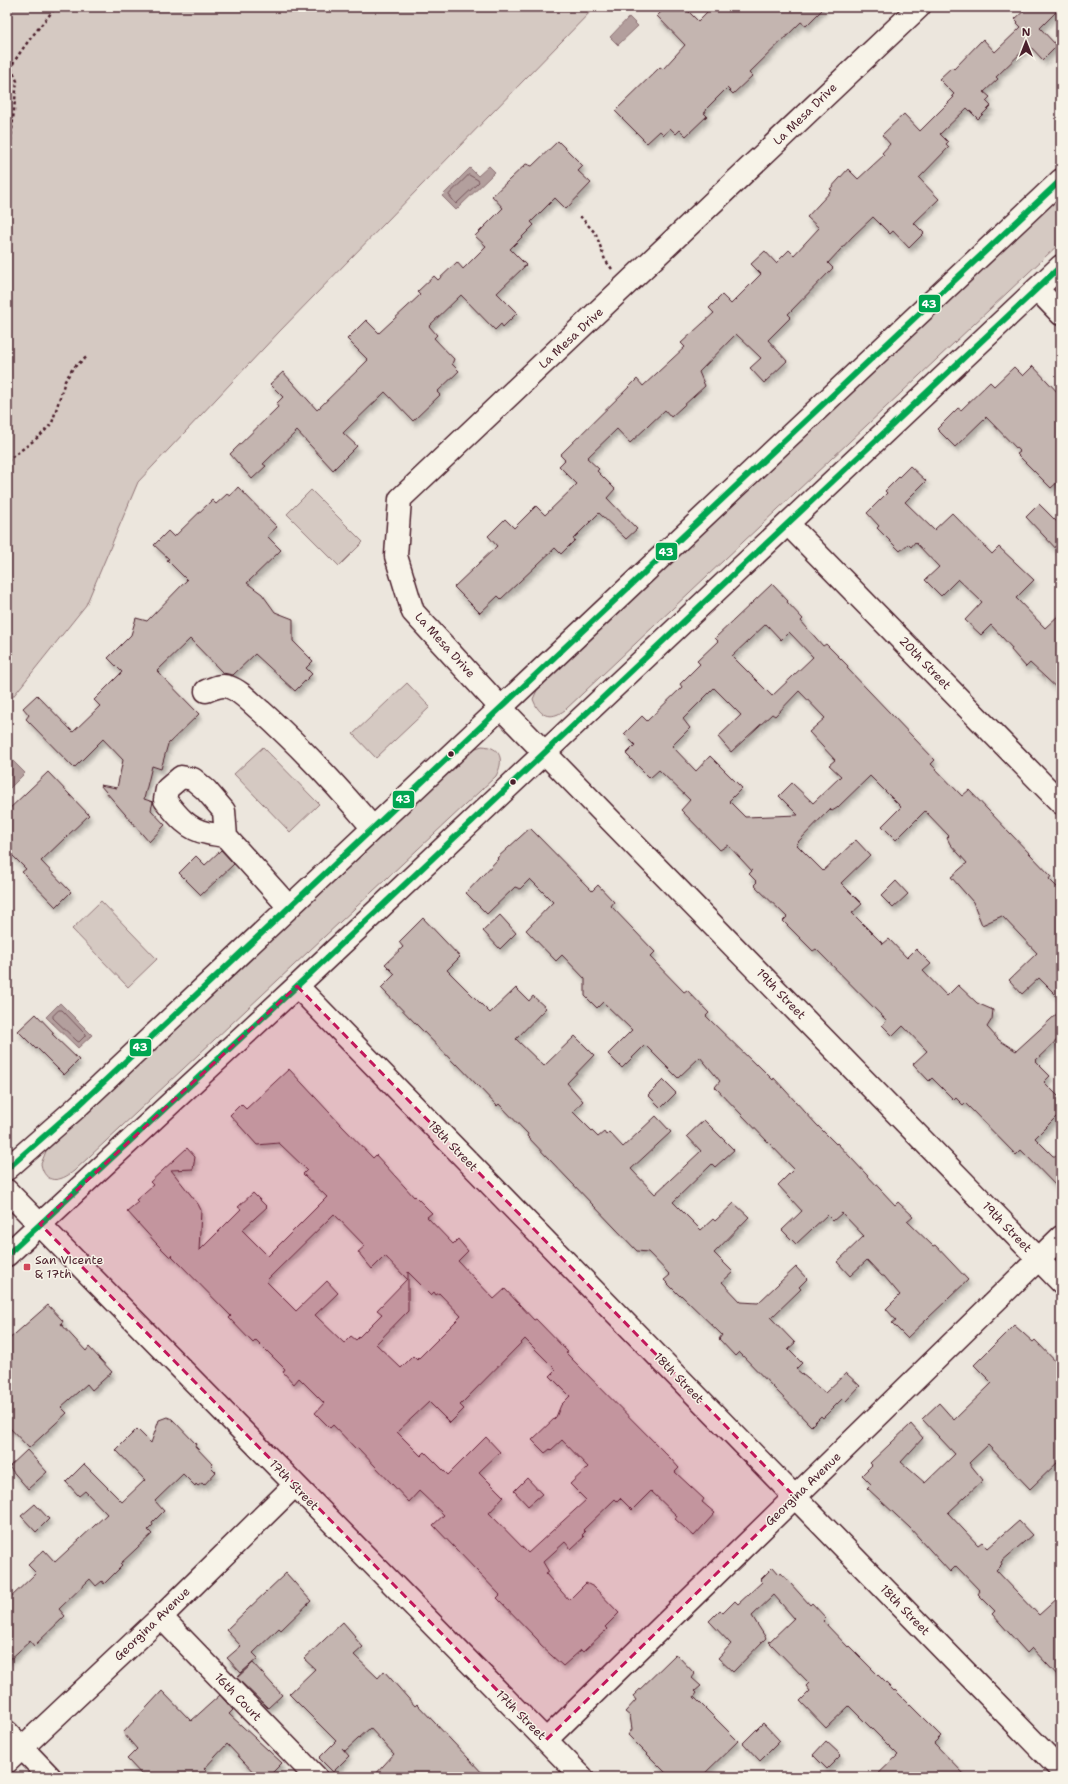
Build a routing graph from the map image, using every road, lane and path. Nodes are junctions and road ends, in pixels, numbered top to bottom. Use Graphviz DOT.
graph roads {
  1 [pos="56,7"];
  2 [pos="919,7"];
  3 [pos="11,66"];
  4 [pos="7,75"];
  5 [pos="7,177"];
  6 [pos="1061,180"];
  7 [pos="580,216"];
  8 [pos="1061,266"];
  9 [pos="614,271"];
  10 [pos="1037,289"];
  11 [pos="1061,314"];
  12 [pos="88,356"];
  13 [pos="7,460"];
  14 [pos="788,524"];
  15 [pos="206,691"];
  16 [pos="501,708"];
  17 [pos="545,752"];
  18 [pos="1061,803"];
  19 [pos="373,828"];
  20 [pos="226,837"];
  21 [pos="289,907"];
  22 [pos="297,986"];
  23 [pos="7,1169"];
  24 [pos="7,1191"];
  25 [pos="40,1224"];
  26 [pos="1061,1238"];
  27 [pos="7,1255"];
  28 [pos="1039,1259"];
  29 [pos="1061,1282"];
  30 [pos="295,1486"];
  31 [pos="795,1497"];
  32 [pos="160,1617"];
  33 [pos="7,1732"];
  34 [pos="546,1740"];
  35 [pos="14,1755"];
  36 [pos="1061,1770"];
  37 [pos="50,1777"];
  38 [pos="316,1777"];
  39 [pos="582,1777"];
  1 -- 3 [label="path"];
  2 -- 16 [label="street, La Mesa Drive"];
  3 -- 4 [label="path"];
  3 -- 5 [label="path"];
  6 -- 16 [label="street"];
  7 -- 9 [label="path"];
  8 -- 10 [label="street"];
  10 -- 11 [label="street"];
  10 -- 14 [label="street"];
  12 -- 13 [label="path"];
  14 -- 17 [label="street"];
  14 -- 18 [label="street, 20th Street"];
  15 -- 19 [label="street"];
  16 -- 17 [label="street, 19th Street"];
  16 -- 19 [label="street"];
  17 -- 22 [label="street"];
  17 -- 28 [label="street, 19th Street"];
  19 -- 21 [label="street"];
  20 -- 21 [label="street"];
  21 -- 23 [label="street"];
  22 -- 25 [label="street"];
  22 -- 31 [label="street, 18th Street"];
  24 -- 25 [label="street, 17th Street"];
  25 -- 27 [label="street"];
  25 -- 30 [label="street, 17th Street"];
  26 -- 28 [label="street, Georgina Avenue"];
  28 -- 29 [label="street, 19th Street"];
  28 -- 31 [label="street, Georgina Avenue"];
  30 -- 32 [label="street, Georgina Avenue"];
  30 -- 34 [label="street, 17th Street"];
  31 -- 34 [label="street, Georgina Avenue"];
  31 -- 36 [label="street, 18th Street"];
  32 -- 35 [label="street, Georgina Avenue"];
  32 -- 38 [label="street, 16th Court"];
  33 -- 35 [label="street"];
  34 -- 39 [label="street, 17th Street"];
  35 -- 37 [label="street"];
}
